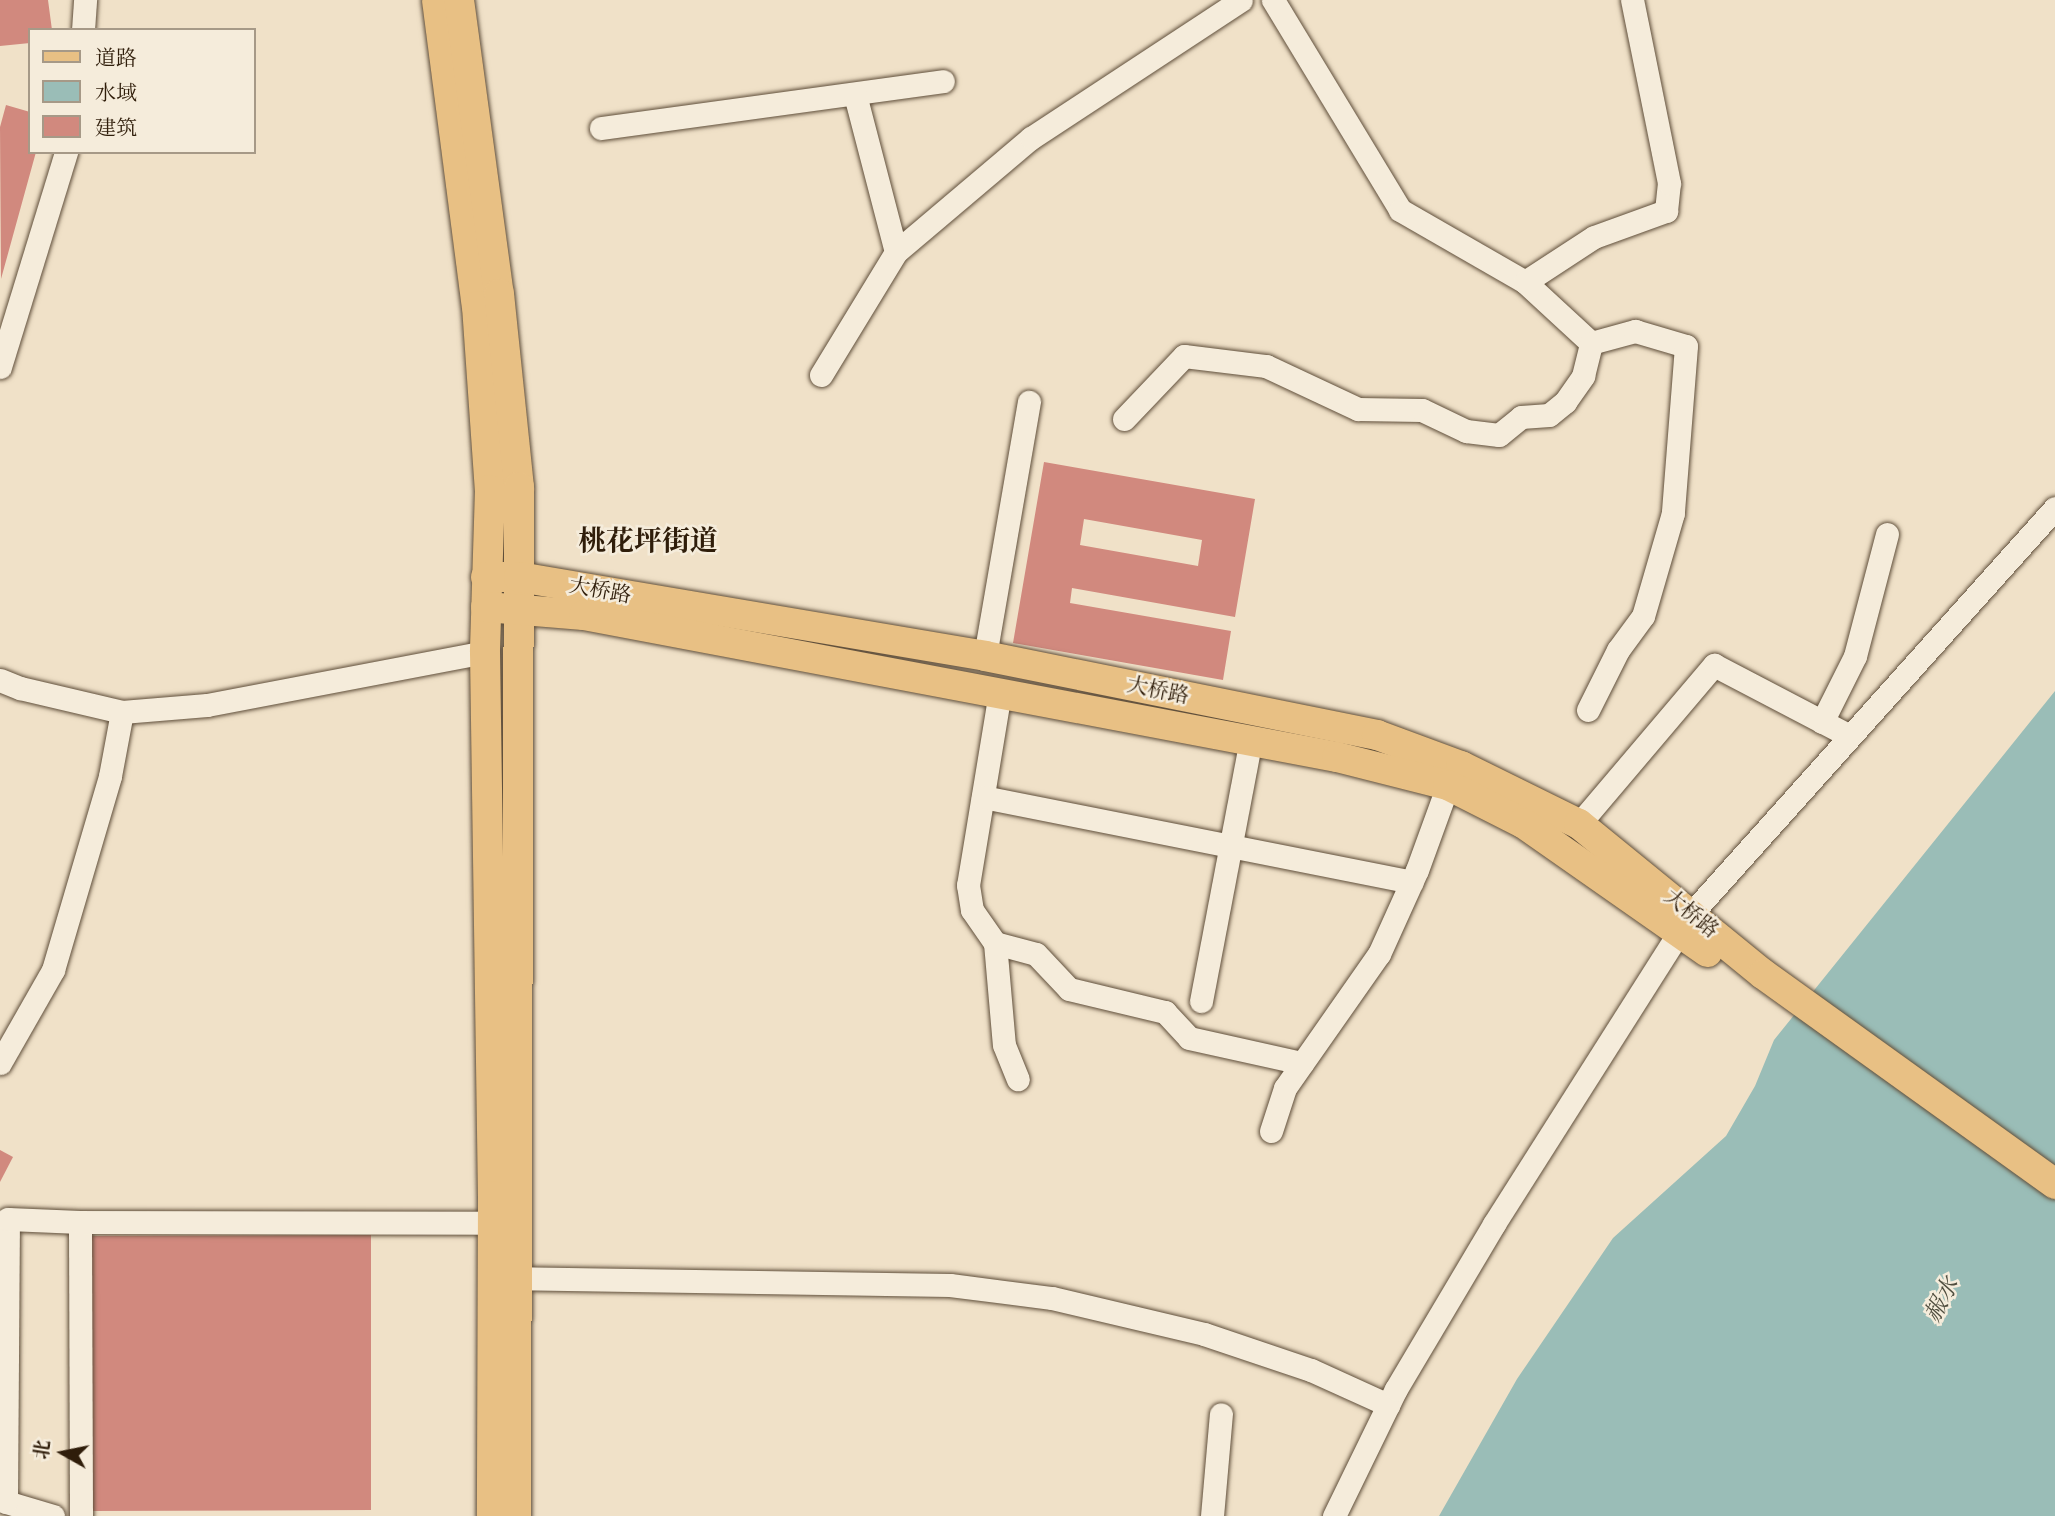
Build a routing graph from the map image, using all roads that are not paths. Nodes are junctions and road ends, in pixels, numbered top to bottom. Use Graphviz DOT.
graph roads {
  1 [pos="85,0"];
  2 [pos="437,0"];
  3 [pos="458,0"];
  4 [pos="1241,0"];
  5 [pos="1273,0"];
  6 [pos="1632,0"];
  7 [pos="83,28"];
  8 [pos="943,81"];
  9 [pos="855,95"];
  10 [pos="601,128"];
  11 [pos="65,154"];
  12 [pos="896,251"];
  13 [pos="1525,282"];
  14 [pos="1591,343"];
  15 [pos="0,367"];
  16 [pos="821,375"];
  17 [pos="1029,402"];
  18 [pos="1124,419"];
  19 [pos="2055,508"];
  20 [pos="1887,534"];
  21 [pos="486,577"];
  22 [pos="519,577"];
  23 [pos="486,607"];
  24 [pos="519,608"];
  25 [pos="485,652"];
  26 [pos="985,656"];
  27 [pos="0,680"];
  28 [pos="1000,692"];
  29 [pos="1588,710"];
  30 [pos="122,712"];
  31 [pos="1822,722"];
  32 [pos="1848,735"];
  33 [pos="1251,740"];
  34 [pos="1448,785"];
  35 [pos="983,797"];
  36 [pos="1579,824"];
  37 [pos="1230,846"];
  38 [pos="1412,881"];
  39 [pos="1686,923"];
  40 [pos="995,943"];
  41 [pos="1759,981"];
  42 [pos="1201,1001"];
  43 [pos="0,1063"];
  44 [pos="1302,1063"];
  45 [pos="1018,1079"];
  46 [pos="1271,1131"];
  47 [pos="2055,1184"];
  48 [pos="2055,1206"];
  49 [pos="80,1222"];
  50 [pos="493,1223"];
  51 [pos="505,1278"];
  52 [pos="1388,1405"];
  53 [pos="1221,1414"];
  54 [pos="53,1516"];
  55 [pos="81,1516"];
  56 [pos="492,1516"];
  57 [pos="516,1516"];
  58 [pos="1212,1516"];
  59 [pos="1334,1516"];
  1 -- 7 [label="street"];
  2 -- 21 [label="main road"];
  3 -- 22 [label="main road"];
  4 -- 12 [label="street"];
  5 -- 13 [label="street"];
  6 -- 13 [label="street"];
  8 -- 9 [label="street"];
  9 -- 10 [label="street"];
  9 -- 12 [label="street"];
  11 -- 15 [label="street"];
  12 -- 16 [label="street"];
  13 -- 14 [label="street"];
  14 -- 18 [label="street"];
  14 -- 29 [label="street"];
  17 -- 26 [label="street"];
  19 -- 32 [label="street"];
  20 -- 31 [label="street"];
  21 -- 22 [label="main road, 大桥路"];
  21 -- 23 [label="main road"];
  22 -- 24 [label="main road"];
  22 -- 26 [label="main road, 大桥路"];
  23 -- 24 [label="main road"];
  23 -- 25 [label="main road"];
  24 -- 28 [label="main road"];
  24 -- 51 [label="main road"];
  25 -- 30 [label="street"];
  25 -- 50 [label="main road"];
  26 -- 36 [label="main road, 大桥路"];
  27 -- 30 [label="street"];
  28 -- 33 [label="main road"];
  28 -- 35 [label="street"];
  30 -- 43 [label="street"];
  31 -- 32 [label="street"];
  31 -- 36 [label="street"];
  32 -- 39 [label="street"];
  33 -- 34 [label="main road"];
  33 -- 37 [label="street"];
  34 -- 38 [label="street"];
  34 -- 39 [label="main road"];
  35 -- 37 [label="street"];
  35 -- 40 [label="street"];
  36 -- 39 [label="main road, 大桥路"];
  37 -- 38 [label="street"];
  37 -- 42 [label="street"];
  38 -- 44 [label="street"];
  39 -- 41 [label="main road, 大桥路"];
  39 -- 52 [label="street"];
  40 -- 44 [label="street"];
  40 -- 45 [label="street"];
  41 -- 47 [label="main road"];
  41 -- 48 [label="main road"];
  44 -- 46 [label="street"];
  49 -- 50 [label="street"];
  49 -- 54 [label="street"];
  49 -- 55 [label="street"];
  50 -- 51 [label="main road"];
  51 -- 52 [label="street"];
  51 -- 56 [label="main road"];
  51 -- 57 [label="main road"];
  52 -- 59 [label="street"];
  53 -- 58 [label="street"];
}
